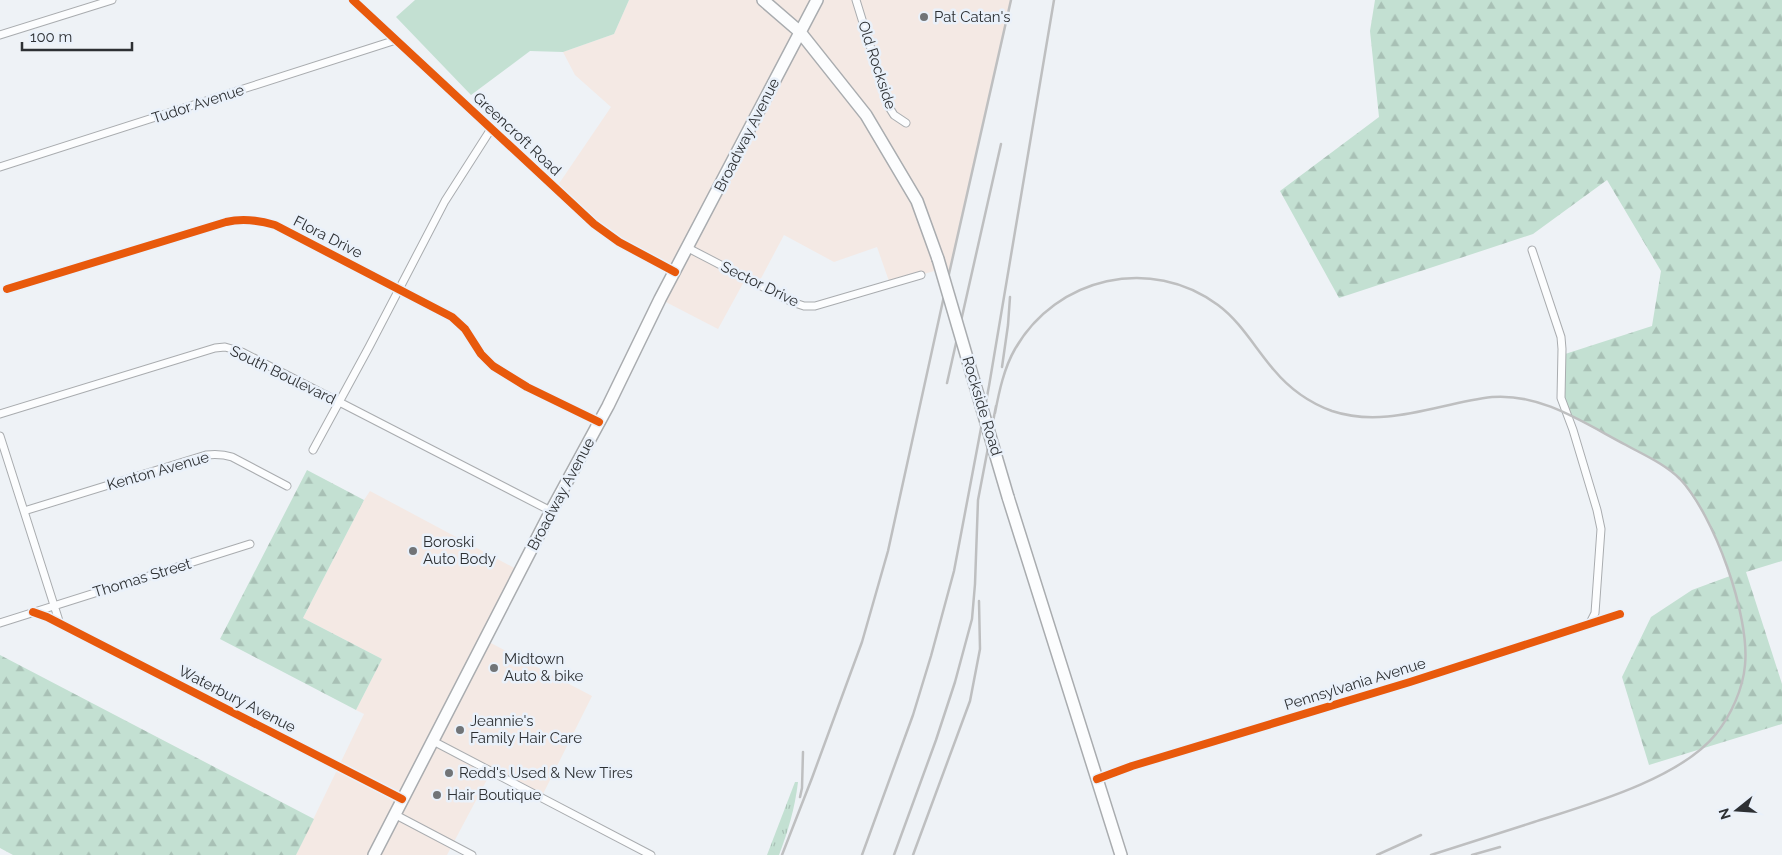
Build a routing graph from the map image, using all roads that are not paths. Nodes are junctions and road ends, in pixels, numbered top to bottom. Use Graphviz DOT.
graph roads {
  1 [pos="112,0"];
  2 [pos="353,0"];
  3 [pos="763,0"];
  4 [pos="817,0"];
  5 [pos="856,0"];
  6 [pos="800,32"];
  7 [pos="0,35"];
  8 [pos="396,40"];
  9 [pos="906,124"];
  10 [pos="491,129"];
  11 [pos="0,166"];
  12 [pos="688,248"];
  13 [pos="1532,250"];
  14 [pos="675,272"];
  15 [pos="921,275"];
  16 [pos="7,289"];
  17 [pos="399,289"];
  18 [pos="339,402"];
  19 [pos="0,414"];
  20 [pos="599,422"];
  21 [pos="0,436"];
  22 [pos="313,450"];
  23 [pos="287,486"];
  24 [pos="24,511"];
  25 [pos="551,511"];
  26 [pos="250,544"];
  27 [pos="54,605"];
  28 [pos="33,612"];
  29 [pos="1620,614"];
  30 [pos="0,623"];
  31 [pos="1590,623"];
  32 [pos="60,624"];
  33 [pos="433,741"];
  34 [pos="1097,779"];
  35 [pos="402,799"];
  36 [pos="394,814"];
  37 [pos="374,855"];
  38 [pos="472,855"];
  39 [pos="652,855"];
  40 [pos="1121,855"];
  1 -- 7 [label="street"];
  2 -- 8 [label="street, Greencroft Road"];
  3 -- 6 [label="main road, Rockside Road"];
  4 -- 6 [label="main road, Broadway Avenue"];
  5 -- 9 [label="street, Old Rockside"];
  6 -- 12 [label="main road, Broadway Avenue"];
  6 -- 34 [label="main road, Rockside Road, bridge"];
  8 -- 10 [label="street, Greencroft Road"];
  8 -- 11 [label="street, Tudor Avenue"];
  10 -- 14 [label="street, Greencroft Road"];
  10 -- 17 [label="street"];
  12 -- 14 [label="main road, Broadway Avenue"];
  12 -- 15 [label="street, Sector Drive"];
  13 -- 31 [label="street"];
  14 -- 20 [label="main road, Broadway Avenue"];
  16 -- 17 [label="street, Flora Drive"];
  17 -- 18 [label="street"];
  17 -- 20 [label="street, Flora Drive"];
  18 -- 19 [label="street, South Boulevard"];
  18 -- 22 [label="street"];
  18 -- 25 [label="street, South Boulevard"];
  20 -- 25 [label="main road, Broadway Avenue"];
  21 -- 24 [label="street"];
  23 -- 24 [label="street, Kenton Avenue"];
  24 -- 27 [label="street"];
  25 -- 33 [label="main road, Broadway Avenue"];
  26 -- 27 [label="street, Thomas Street"];
  27 -- 28 [label="street, Thomas Street"];
  27 -- 32 [label="street"];
  28 -- 30 [label="street, Thomas Street"];
  28 -- 32 [label="street"];
  29 -- 31 [label="street, Pennsylvania Avenue"];
  31 -- 34 [label="street, Pennsylvania Avenue"];
  32 -- 35 [label="street, Waterbury Avenue"];
  33 -- 35 [label="main road, Broadway Avenue"];
  33 -- 39 [label="street"];
  34 -- 40 [label="main road, Rockside Road"];
  35 -- 36 [label="main road, Broadway Avenue"];
  36 -- 37 [label="main road, Broadway Avenue"];
  36 -- 38 [label="street"];
}
